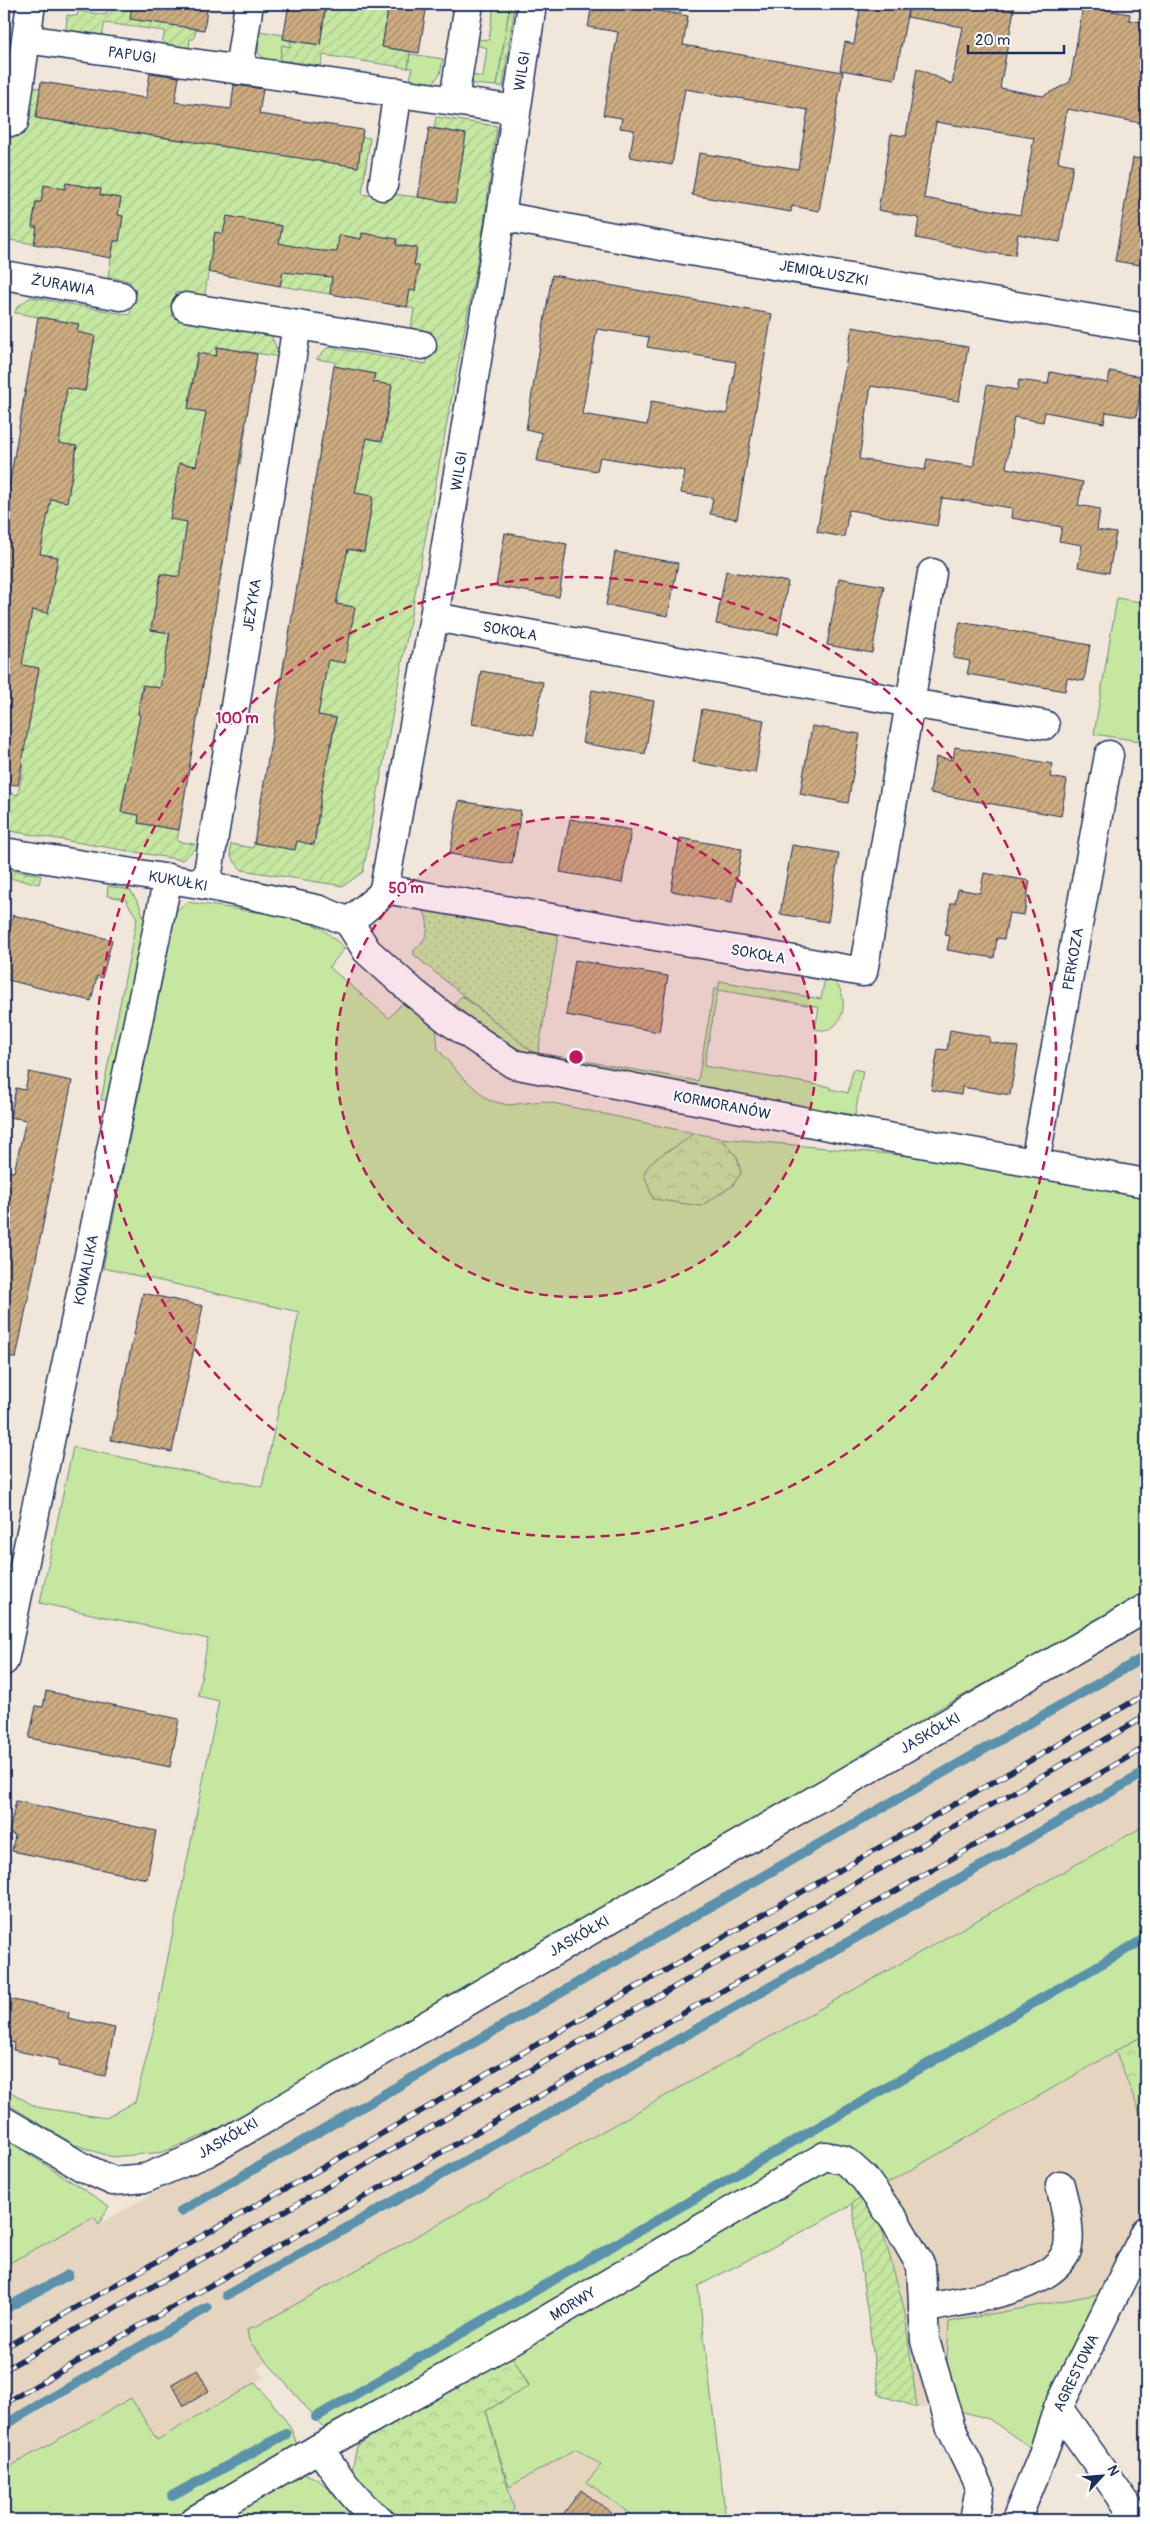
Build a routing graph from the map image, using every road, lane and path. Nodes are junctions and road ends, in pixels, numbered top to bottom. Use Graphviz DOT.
graph roads {
  1 [pos="31,4"];
  2 [pos="248,4"];
  3 [pos="469,4"];
  4 [pos="532,4"];
  5 [pos="26,39"];
  6 [pos="239,70"];
  7 [pos="398,92"];
  8 [pos="454,100"];
  9 [pos="516,110"];
  10 [pos="14,122"];
  11 [pos="383,186"];
  12 [pos="501,216"];
  13 [pos="4,275"];
  14 [pos="121,296"];
  15 [pos="186,307"];
  16 [pos="297,325"];
  17 [pos="1146,328"];
  18 [pos="422,346"];
  19 [pos="932,573"];
  20 [pos="434,617"];
  21 [pos="910,703"];
  22 [pos="1045,725"];
  23 [pos="1109,754"];
  24 [pos="4,852"];
  25 [pos="168,878"];
  26 [pos="206,885"];
  27 [pos="384,890"];
  28 [pos="349,922"];
  29 [pos="1035,1162"];
  30 [pos="1146,1183"];
  31 [pos="1146,1608"];
  32 [pos="4,1662"];
  33 [pos="4,2121"];
  34 [pos="1060,2185"];
  35 [pos="1146,2231"];
  36 [pos="923,2310"];
  37 [pos="1058,2408"];
  38 [pos="318,2448"];
  39 [pos="980,2488"];
  40 [pos="195,2520"];
  41 [pos="380,2520"];
  42 [pos="974,2520"];
  43 [pos="1015,2520"];
  44 [pos="1138,2520"];
  1 -- 5 [label="street"];
  2 -- 6 [label="street"];
  3 -- 8 [label="street"];
  4 -- 9 [label="street, WILGI"];
  5 -- 6 [label="street, PAPUGI"];
  5 -- 10 [label="street"];
  6 -- 7 [label="street, PAPUGI"];
  7 -- 8 [label="street, PAPUGI"];
  7 -- 11 [label="street"];
  8 -- 9 [label="street, PAPUGI"];
  9 -- 12 [label="street, WILGI"];
  12 -- 17 [label="street, JEMIOŁUSZKI"];
  12 -- 20 [label="street, WILGI"];
  13 -- 14 [label="street, ŻURAWIA"];
  15 -- 16 [label="street"];
  16 -- 18 [label="street"];
  16 -- 26 [label="street, JEŻYKA"];
  19 -- 21 [label="street, SOKOŁA"];
  20 -- 21 [label="street, SOKOŁA"];
  20 -- 27 [label="street, WILGI"];
  21 -- 22 [label="street, SOKOŁA"];
  21 -- 27 [label="street, SOKOŁA"];
  23 -- 29 [label="street, PERKOZA"];
  24 -- 25 [label="street, KUKUŁKI"];
  25 -- 26 [label="street, KUKUŁKI"];
  25 -- 32 [label="street, KOWALIKA"];
  26 -- 28 [label="street, KUKUŁKI"];
  27 -- 28 [label="street"];
  28 -- 29 [label="street, KORMORANÓW"];
  29 -- 30 [label="street, KORMORANÓW"];
  31 -- 33 [label="street, JASKÓŁKI"];
  34 -- 36 [label="street"];
  35 -- 37 [label="street, AGRESTOWA"];
  36 -- 38 [label="street, MORWY"];
  36 -- 39 [label="street"];
  37 -- 43 [label="street, AGRESTOWA"];
  37 -- 44 [label="street"];
  38 -- 40 [label="street, MORWY"];
  38 -- 41 [label="street"];
  39 -- 42 [label="street"];
  39 -- 43 [label="street"];
}
